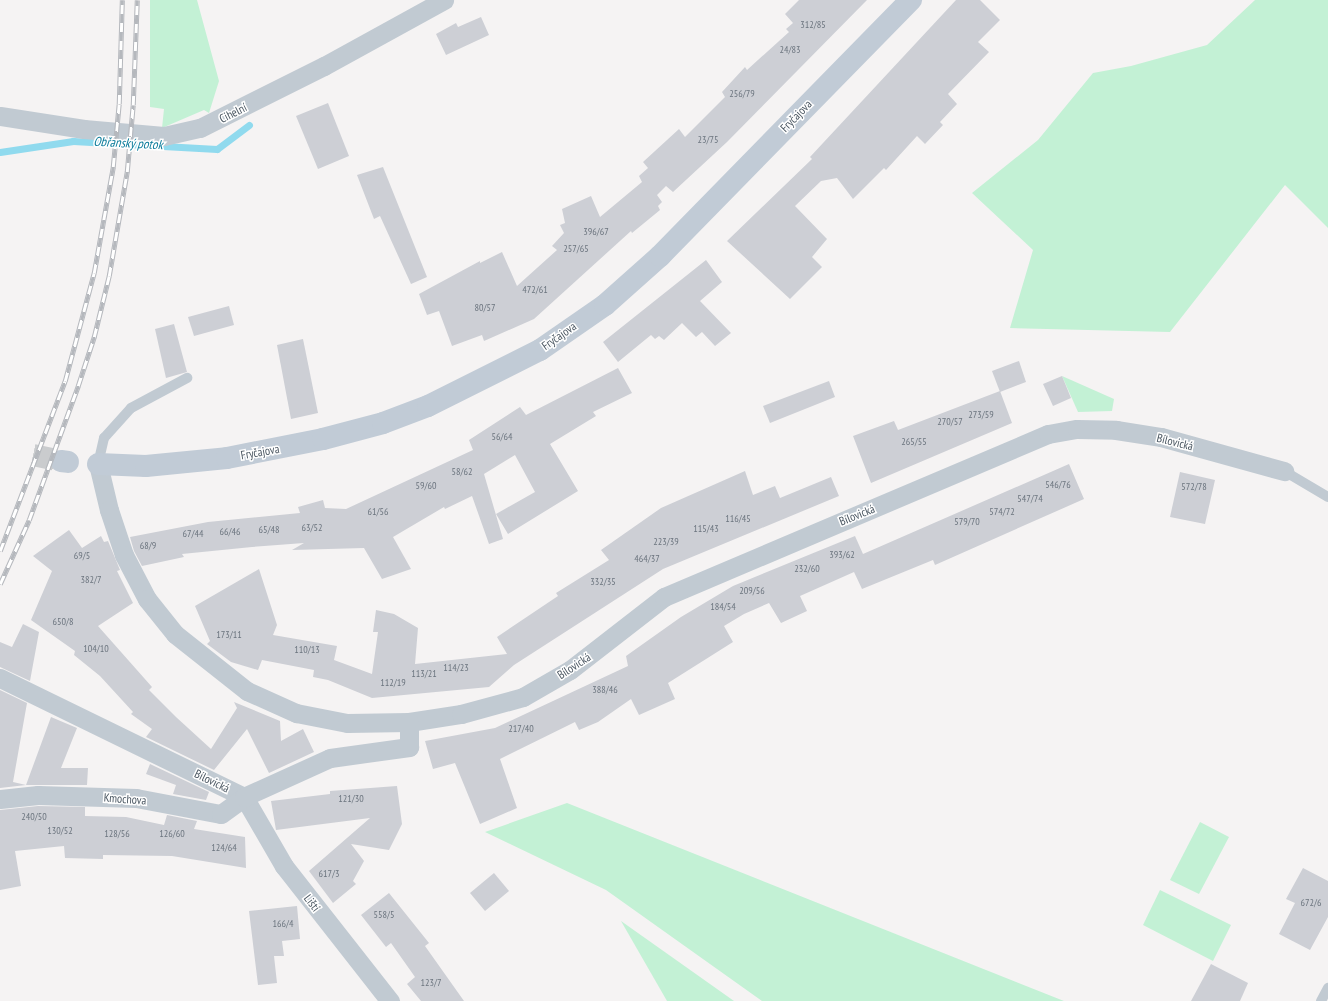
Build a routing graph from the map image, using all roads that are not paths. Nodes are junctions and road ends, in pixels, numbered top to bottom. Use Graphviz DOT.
graph roads {
  1 [pos="444,0"];
  2 [pos="911,0"];
  3 [pos="0,116"];
  4 [pos="187,378"];
  5 [pos="98,464"];
  6 [pos="1284,470"];
  7 [pos="1328,497"];
  8 [pos="0,678"];
  9 [pos="409,722"];
  10 [pos="244,797"];
  11 [pos="0,799"];
  12 [pos="1328,988"];
  13 [pos="390,1001"];
  14 [pos="1321,1001"];
  1 -- 3 [label="street, Cihelní"];
  2 -- 5 [label="main road, Fryčajova"];
  4 -- 5 [label="lane"];
  5 -- 9 [label="street, Bílovická"];
  6 -- 7 [label="lane, Bílovická"];
  6 -- 9 [label="street, Bílovická"];
  8 -- 10 [label="street, Bílovická"];
  9 -- 10 [label="street, Bílovická"];
  10 -- 11 [label="street, Kmochova"];
  10 -- 13 [label="street, Liští"];
  12 -- 14 [label="lane"];
}
